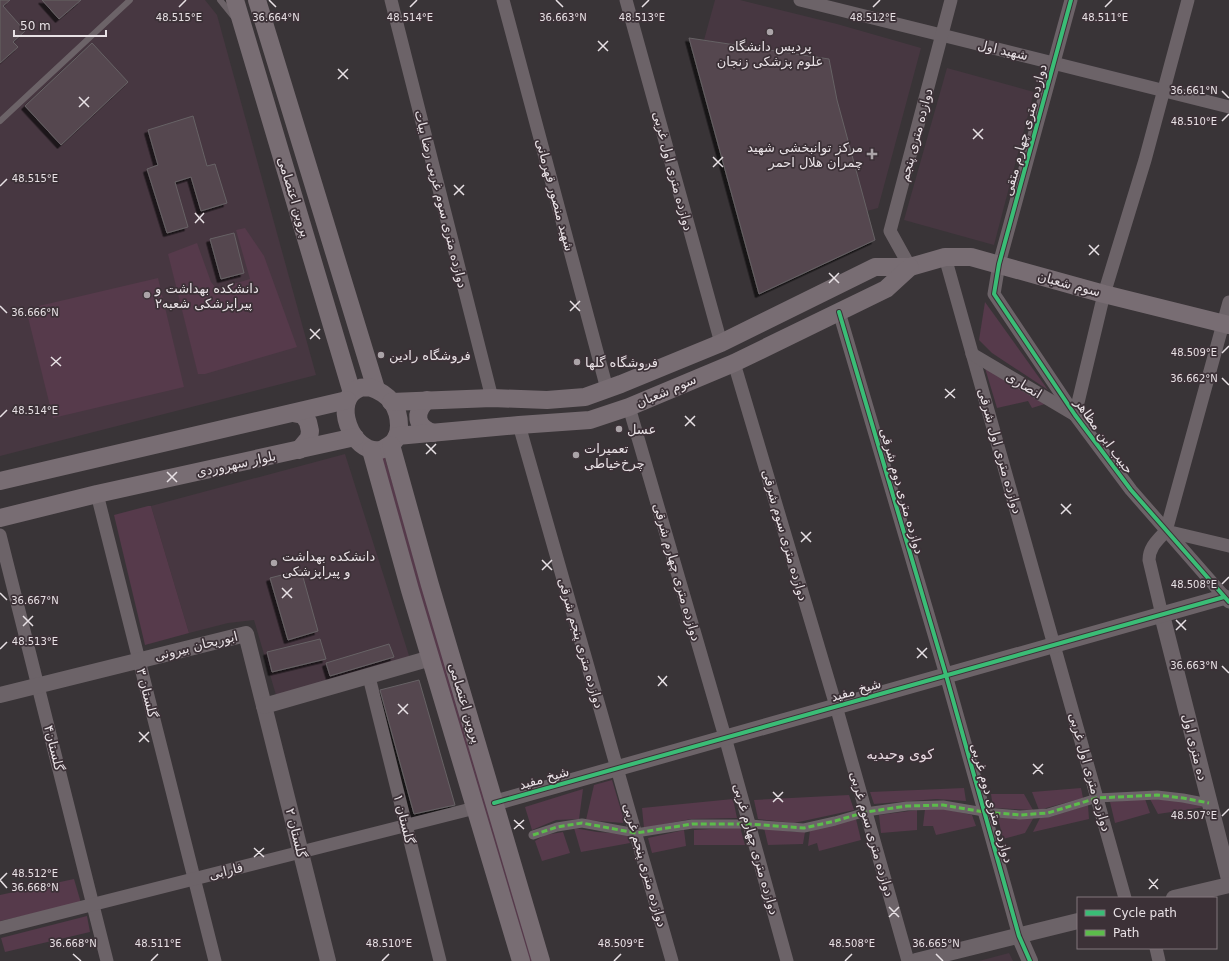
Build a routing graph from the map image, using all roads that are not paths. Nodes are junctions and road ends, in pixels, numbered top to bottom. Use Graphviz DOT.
graph roads {
  1 [pos="130,0"];
  2 [pos="220,0"];
  3 [pos="235,0"];
  4 [pos="257,0"];
  5 [pos="391,0"];
  6 [pos="503,0"];
  7 [pos="626,0"];
  8 [pos="800,0"];
  9 [pos="952,0"];
  10 [pos="1071,0"];
  11 [pos="1188,0"];
  12 [pos="834,4"];
  13 [pos="244,31"];
  14 [pos="942,36"];
  15 [pos="1054,62"];
  16 [pos="1164,90"];
  17 [pos="1229,107"];
  18 [pos="0,121"];
  19 [pos="945,256"];
  20 [pos="999,264"];
  21 [pos="910,267"];
  22 [pos="1104,294"];
  23 [pos="1229,302"];
  24 [pos="839,312"];
  25 [pos="1226,324"];
  26 [pos="721,343"];
  27 [pos="972,354"];
  28 [pos="734,363"];
  29 [pos="376,389"];
  30 [pos="607,389"];
  31 [pos="350,397"];
  32 [pos="492,398"];
  33 [pos="427,400"];
  34 [pos="391,402"];
  35 [pos="629,407"];
  36 [pos="293,413"];
  37 [pos="1075,415"];
  38 [pos="519,425"];
  39 [pos="433,433"];
  40 [pos="355,437"];
  41 [pos="394,440"];
  42 [pos="299,450"];
  43 [pos="371,450"];
  44 [pos="0,481"];
  45 [pos="97,494"];
  46 [pos="0,518"];
  47 [pos="1166,531"];
  48 [pos="0,535"];
  49 [pos="1229,546"];
  50 [pos="1226,600"];
  51 [pos="1162,615"];
  52 [pos="1054,645"];
  53 [pos="431,658"];
  54 [pos="139,660"];
  55 [pos="946,675"];
  56 [pos="369,677"];
  57 [pos="38,686"];
  58 [pos="0,695"];
  59 [pos="264,706"];
  60 [pos="836,706"];
  61 [pos="725,737"];
  62 [pos="617,768"];
  63 [pos="1097,798"];
  64 [pos="494,803"];
  65 [pos="1210,803"];
  66 [pos="475,808"];
  67 [pos="866,812"];
  68 [pos="984,812"];
  69 [pos="749,824"];
  70 [pos="406,826"];
  71 [pos="636,833"];
  72 [pos="534,835"];
  73 [pos="301,852"];
  74 [pos="194,879"];
  75 [pos="1229,879"];
  76 [pos="1229,885"];
  77 [pos="1125,897"];
  78 [pos="1178,897"];
  79 [pos="93,904"];
  80 [pos="1077,921"];
  81 [pos="0,928"];
  82 [pos="1019,936"];
  83 [pos="1156,949"];
  84 [pos="938,958"];
  85 [pos="107,961"];
  86 [pos="215,961"];
  87 [pos="328,961"];
  88 [pos="440,961"];
  89 [pos="520,961"];
  90 [pos="541,961"];
  91 [pos="672,961"];
  92 [pos="787,961"];
  93 [pos="908,961"];
  94 [pos="916,961"];
  95 [pos="1030,961"];
  96 [pos="1159,961"];
  1 -- 18 [label="lane"];
  2 -- 13 [label="lane"];
  3 -- 13 [label="main road, پروین اعتصامی"];
  4 -- 29 [label="main road, پروین اعتصامی"];
  5 -- 32 [label="street, دوازده متری سوم غربی رضا بیات"];
  6 -- 30 [label="street, شهید منصور قهرمانی"];
  7 -- 26 [label="street, دوازده متری اول غربی"];
  8 -- 12 [label="street, شهید اول"];
  9 -- 14 [label="street, دوازده متری پنجم"];
  10 -- 15 [label="street, دوازده متری چهارم متقی"];
  11 -- 16 [label="street"];
  12 -- 14 [label="street, شهید اول"];
  13 -- 31 [label="main road, پروین اعتصامی"];
  14 -- 15 [label="street, شهید اول"];
  14 -- 21 [label="street, دوازده متری پنجم"];
  15 -- 16 [label="street, شهید اول"];
  15 -- 20 [label="street, دوازده متری چهارم متقی"];
  16 -- 17 [label="street, شهید اول"];
  16 -- 22 [label="street"];
  19 -- 20 [label="main road, سوم شعبان"];
  19 -- 21 [label="main road, سوم شعبان"];
  19 -- 27 [label="street, دوازده متری اول شرقی"];
  20 -- 22 [label="main road, سوم شعبان"];
  20 -- 37 [label="street, حبیب ابن مظاهر"];
  21 -- 24 [label="main road, سوم شعبان"];
  21 -- 26 [label="main road, سوم شعبان"];
  22 -- 25 [label="main road, سوم شعبان"];
  22 -- 37 [label="street"];
  23 -- 25 [label="street"];
  24 -- 28 [label="main road, سوم شعبان"];
  24 -- 55 [label="street, دوازده متری دوم شرقی"];
  25 -- 47 [label="street"];
  26 -- 30 [label="main road, سوم شعبان"];
  27 -- 37 [label="street, انصاری"];
  27 -- 52 [label="street, دوازده متری اول شرقی"];
  28 -- 35 [label="main road, سوم شعبان"];
  28 -- 60 [label="street, دوازده متری سوم شرقی"];
  29 -- 31 [label="main road"];
  29 -- 34 [label="main road"];
  30 -- 32 [label="main road, سوم شعبان"];
  31 -- 36 [label="main road"];
  31 -- 40 [label="main road"];
  32 -- 33 [label="main road, سوم شعبان"];
  33 -- 34 [label="main road, سوم شعبان"];
  33 -- 39 [label="main road"];
  34 -- 41 [label="main road"];
  35 -- 38 [label="main road, سوم شعبان"];
  35 -- 61 [label="street, دوازده متری چهارم شرقی"];
  36 -- 42 [label="main road"];
  36 -- 44 [label="main road"];
  37 -- 47 [label="street, حبیب ابن مظاهر"];
  38 -- 39 [label="main road, سوم شعبان"];
  38 -- 62 [label="street, دوازده متری پنجم شرقی"];
  39 -- 41 [label="main road, سوم شعبان"];
  40 -- 42 [label="main road, بلوار سهروردی"];
  40 -- 43 [label="main road"];
  41 -- 43 [label="main road"];
  41 -- 64 [label="main road, پروین اعتصامی"];
  42 -- 45 [label="main road, بلوار سهروردی"];
  43 -- 53 [label="main road, پروین اعتصامی"];
  45 -- 46 [label="main road, بلوار سهروردی"];
  45 -- 54 [label="street, گلستان ۳"];
  47 -- 49 [label="street"];
  47 -- 50 [label="street, حبیب ابن مظاهر"];
  47 -- 51 [label="street"];
  48 -- 57 [label="street, گلستان۴"];
  50 -- 51 [label="street, شیخ مفید"];
  51 -- 52 [label="street, شیخ مفید"];
  51 -- 65 [label="street, ده متری اول"];
  52 -- 55 [label="street, شیخ مفید"];
  52 -- 63 [label="street, دوازده متری اول غربی"];
  53 -- 56 [label="street"];
  53 -- 66 [label="main road, پروین اعتصامی"];
  54 -- 57 [label="street, ابوریحان بیرونی"];
  54 -- 59 [label="street, ابوریحان بیرونی"];
  54 -- 74 [label="street, گلستان ۳"];
  55 -- 60 [label="street, شیخ مفید"];
  55 -- 68 [label="street, دوازده متری دوم غربی"];
  56 -- 59 [label="street"];
  56 -- 70 [label="street, گلستان ۱"];
  57 -- 58 [label="street, ابوریحان بیرونی"];
  57 -- 79 [label="street, گلستان۴"];
  59 -- 73 [label="street, گلستان ۲"];
  60 -- 61 [label="street, شیخ مفید"];
  60 -- 67 [label="street, دوازده متری سوم غربی"];
  61 -- 62 [label="street, شیخ مفید"];
  61 -- 69 [label="street, دوازده متری چهارم غربی"];
  62 -- 64 [label="street, شیخ مفید"];
  62 -- 71 [label="street, دوازده متری پنجم غربی"];
  63 -- 65 [label="street"];
  63 -- 68 [label="street"];
  63 -- 77 [label="street, دوازده متری اول غربی"];
  64 -- 90 [label="main road, پروین اعتصامی"];
  65 -- 75 [label="street, ده متری اول"];
  66 -- 70 [label="street, فارابی"];
  66 -- 89 [label="main road, پروین اعتصامی"];
  67 -- 68 [label="street"];
  67 -- 69 [label="street"];
  67 -- 93 [label="street, دوازده متری سوم غربی"];
  68 -- 82 [label="street, دوازده متری دوم غربی"];
  69 -- 71 [label="street"];
  69 -- 92 [label="street, دوازده متری چهارم غربی"];
  70 -- 73 [label="street, فارابی"];
  70 -- 88 [label="street, گلستان ۱"];
  71 -- 72 [label="street"];
  71 -- 91 [label="street, دوازده متری پنجم غربی"];
  73 -- 74 [label="street, فارابی"];
  73 -- 87 [label="street, گلستان ۲"];
  74 -- 79 [label="street, فارابی"];
  74 -- 86 [label="street, گلستان ۳"];
  76 -- 78 [label="street"];
  79 -- 81 [label="street, فارابی"];
  79 -- 85 [label="street, گلستان۴"];
  80 -- 82 [label="street"];
  82 -- 84 [label="street"];
  82 -- 95 [label="street"];
  83 -- 96 [label="street"];
  84 -- 94 [label="street"];
}
